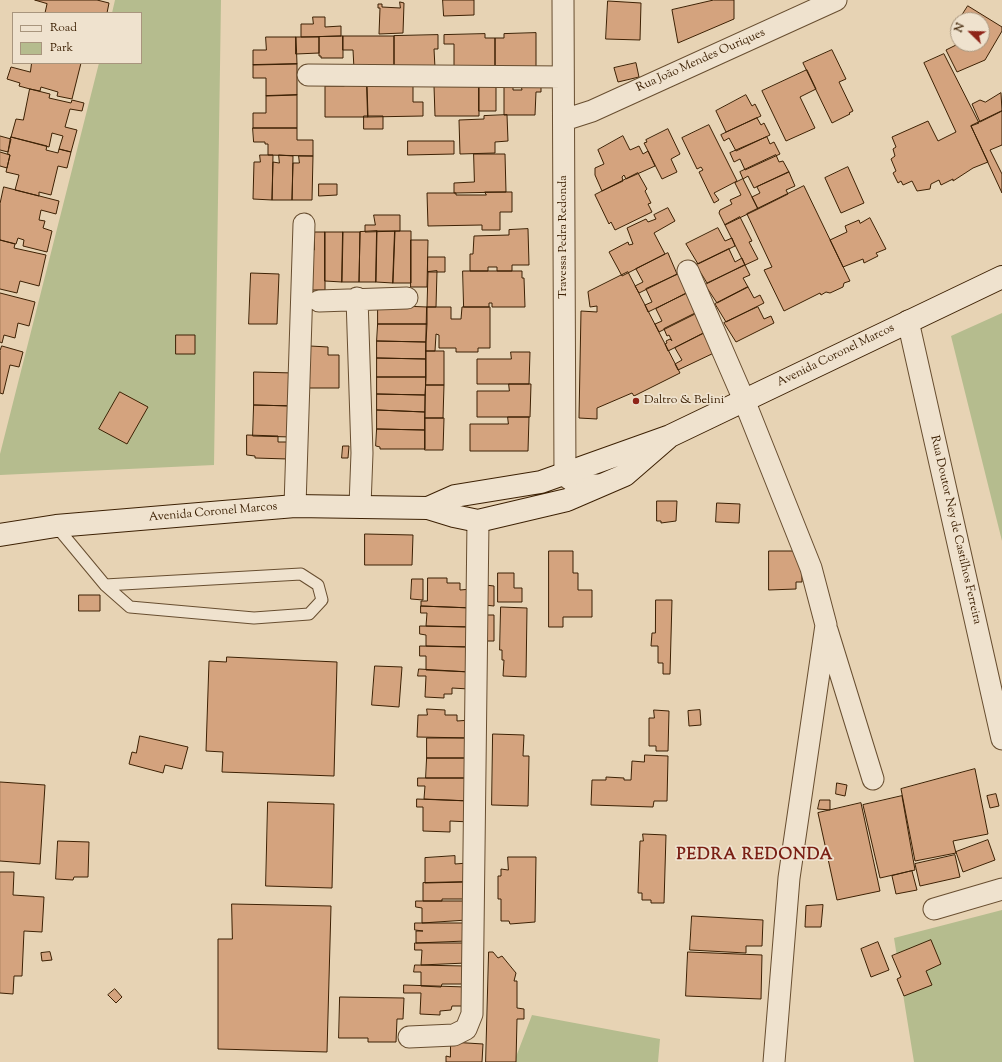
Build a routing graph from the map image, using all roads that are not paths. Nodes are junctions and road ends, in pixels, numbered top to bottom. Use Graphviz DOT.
graph roads {
  1 [pos="563,0"];
  2 [pos="836,0"];
  3 [pos="308,74"];
  4 [pos="563,78"];
  5 [pos="564,120"];
  6 [pos="304,224"];
  7 [pos="688,271"];
  8 [pos="1002,277"];
  9 [pos="358,298"];
  10 [pos="407,298"];
  11 [pos="318,301"];
  12 [pos="908,321"];
  13 [pos="744,400"];
  14 [pos="670,436"];
  15 [pos="565,475"];
  16 [pos="602,485"];
  17 [pos="295,506"];
  18 [pos="360,506"];
  19 [pos="428,508"];
  20 [pos="478,521"];
  21 [pos="56,526"];
  22 [pos="0,535"];
  23 [pos="105,585"];
  24 [pos="826,626"];
  25 [pos="1002,739"];
  26 [pos="873,779"];
  27 [pos="1002,889"];
  28 [pos="934,909"];
  29 [pos="409,1037"];
  30 [pos="774,1062"];
  1 -- 4 [label="street, Travessa Pedra Redonda"];
  2 -- 5 [label="street, Rua João Mendes Ouriques"];
  3 -- 4 [label="street"];
  4 -- 5 [label="street, Travessa Pedra Redonda"];
  5 -- 15 [label="street, Travessa Pedra Redonda"];
  6 -- 17 [label="street"];
  7 -- 13 [label="street"];
  8 -- 12 [label="main road, Avenida Coronel Marcos"];
  9 -- 10 [label="street"];
  9 -- 11 [label="street"];
  9 -- 18 [label="street"];
  12 -- 13 [label="main road, Avenida Coronel Marcos"];
  12 -- 25 [label="street, Rua Doutor Ney de Castilhos Ferreira"];
  13 -- 14 [label="main road, Avenida Coronel Marcos"];
  13 -- 24 [label="street"];
  14 -- 15 [label="main road, Avenida Coronel Marcos"];
  14 -- 16 [label="main road, Avenida Coronel Marcos"];
  15 -- 16 [label="street"];
  15 -- 19 [label="main road, Avenida Coronel Marcos"];
  16 -- 20 [label="main road, Avenida Coronel Marcos"];
  17 -- 18 [label="main road, Avenida Coronel Marcos"];
  17 -- 21 [label="main road, Avenida Coronel Marcos"];
  18 -- 19 [label="main road, Avenida Coronel Marcos"];
  19 -- 20 [label="main road, Avenida Coronel Marcos"];
  20 -- 29 [label="street"];
  21 -- 22 [label="main road, Avenida Coronel Marcos"];
  21 -- 23 [label="lane"];
  23 -- 23 [label="lane"];
  24 -- 26 [label="street"];
  24 -- 30 [label="street"];
  27 -- 28 [label="street"];
}
